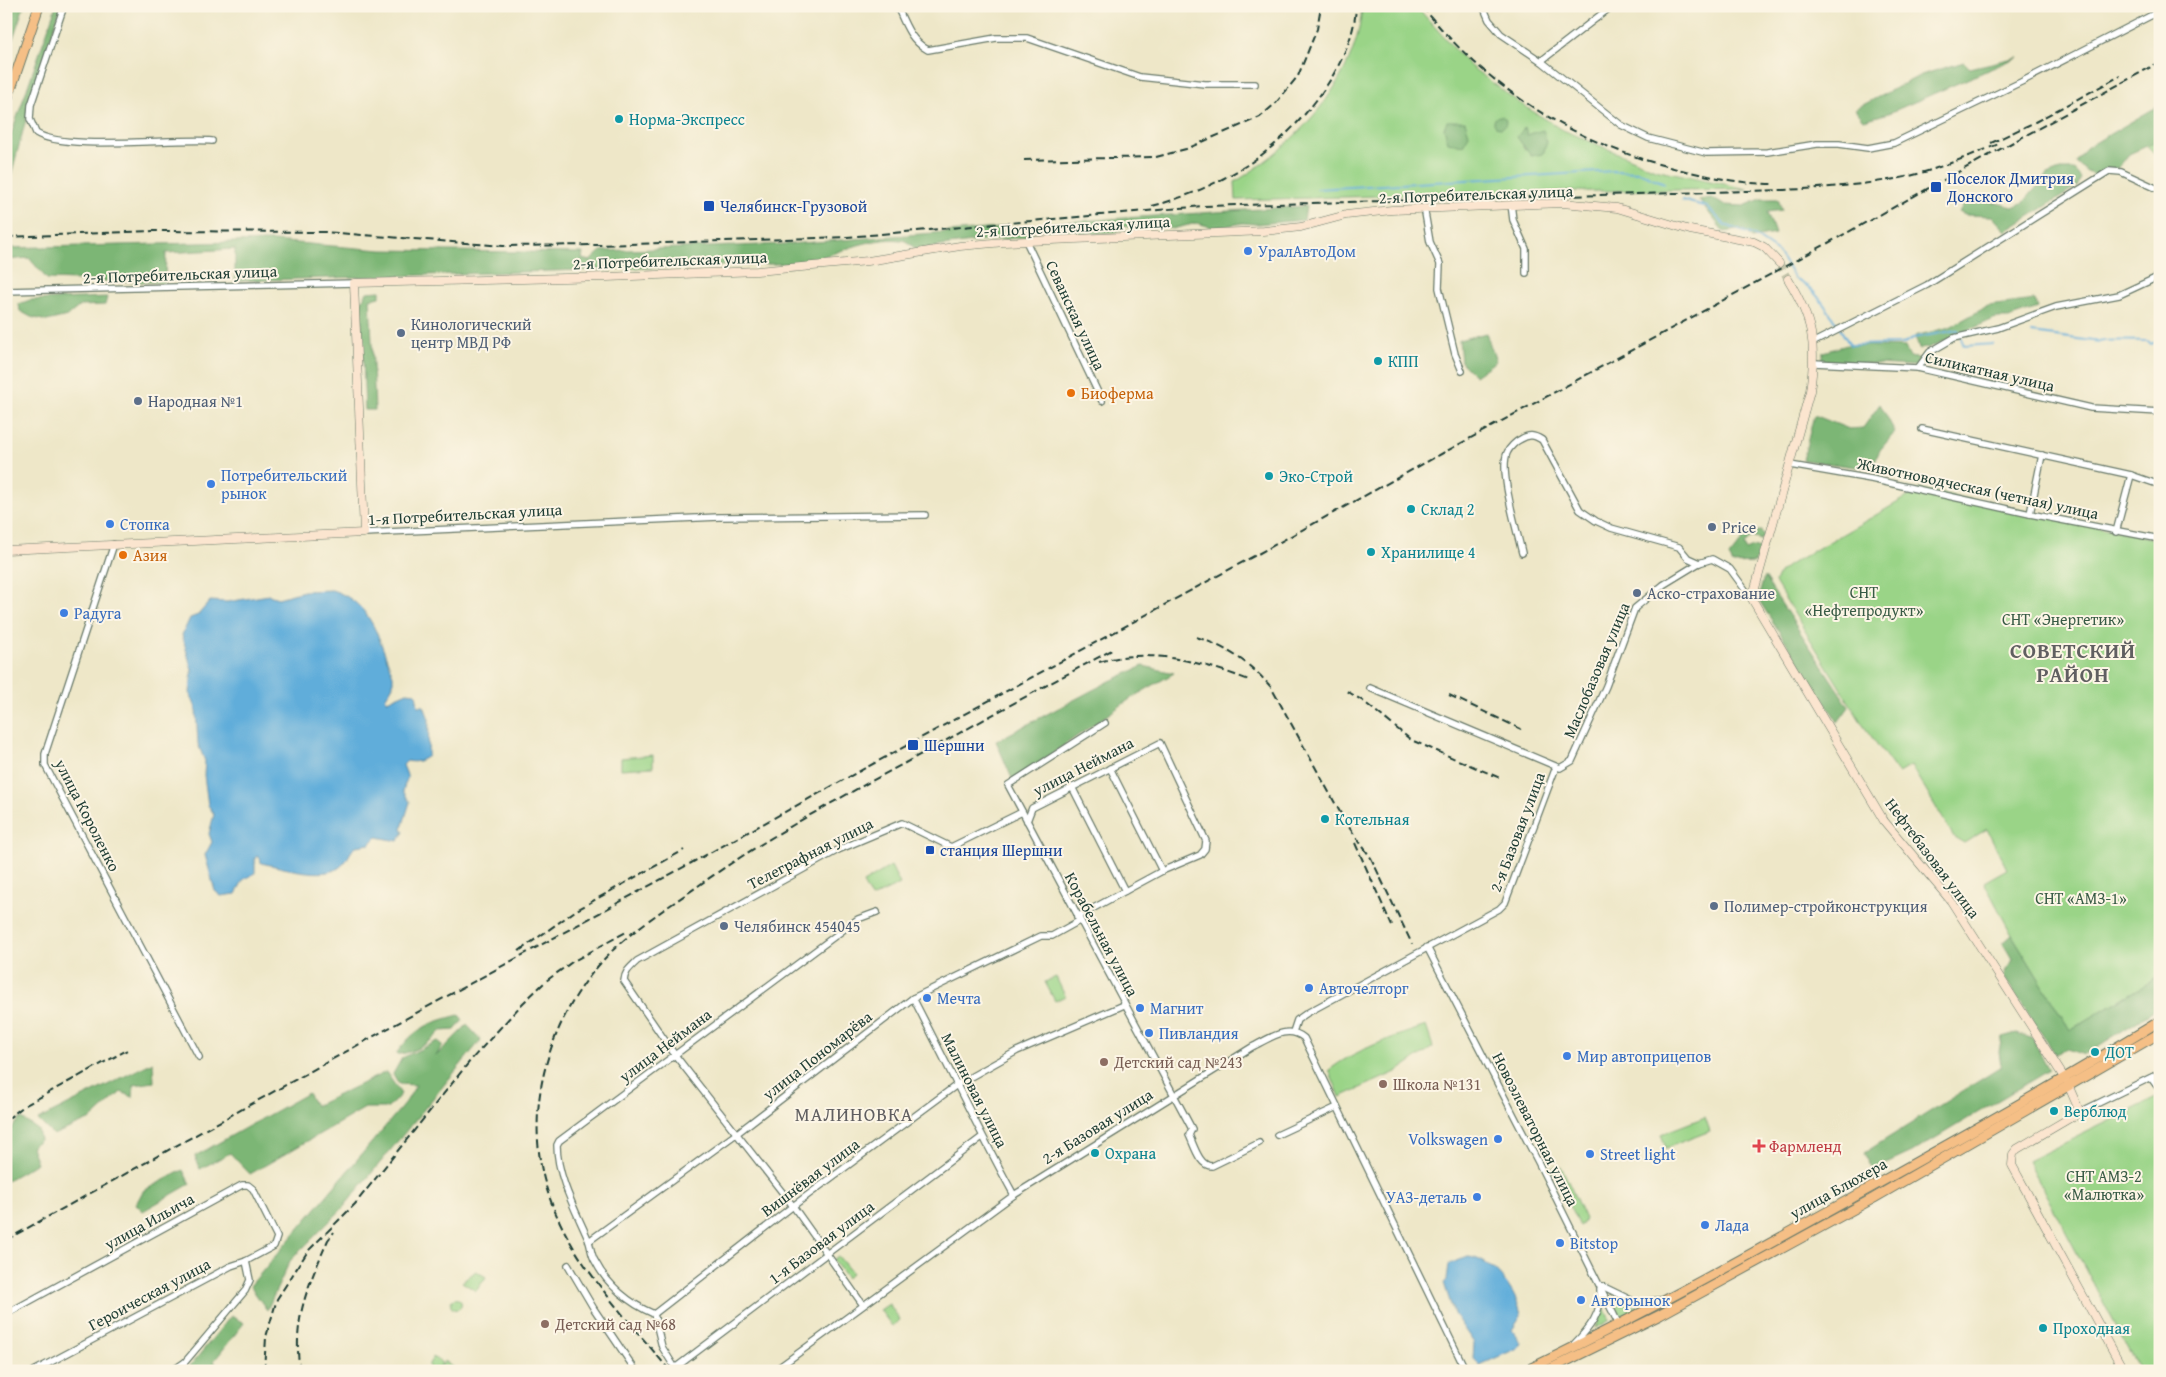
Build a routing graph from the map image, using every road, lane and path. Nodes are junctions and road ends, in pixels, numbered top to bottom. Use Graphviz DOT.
graph roads {
  1 [pos="39,6"];
  2 [pos="64,6"];
  3 [pos="897,6"];
  4 [pos="1483,6"];
  5 [pos="1612,6"];
  6 [pos="2160,11"];
  7 [pos="1541,60"];
  8 [pos="1255,84"];
  9 [pos="6,103"];
  10 [pos="212,141"];
  11 [pos="2160,190"];
  12 [pos="1511,204"];
  13 [pos="1424,207"];
  14 [pos="1026,241"];
  15 [pos="1779,263"];
  16 [pos="1526,273"];
  17 [pos="2160,276"];
  18 [pos="1788,279"];
  19 [pos="354,283"];
  20 [pos="6,291"];
  21 [pos="1814,342"];
  22 [pos="1814,363"];
  23 [pos="1918,368"];
  24 [pos="1462,371"];
  25 [pos="1102,401"];
  26 [pos="2160,412"];
  27 [pos="1922,429"];
  28 [pos="2042,455"];
  29 [pos="1790,466"];
  30 [pos="2131,475"];
  31 [pos="2160,485"];
  32 [pos="925,514"];
  33 [pos="2030,514"];
  34 [pos="2116,532"];
  35 [pos="364,533"];
  36 [pos="2160,538"];
  37 [pos="114,544"];
  38 [pos="6,550"];
  39 [pos="1522,552"];
  40 [pos="1699,563"];
  41 [pos="1752,599"];
  42 [pos="1370,688"];
  43 [pos="1105,723"];
  44 [pos="1556,767"];
  45 [pos="1110,768"];
  46 [pos="1072,787"];
  47 [pos="1022,812"];
  48 [pos="1027,821"];
  49 [pos="1205,849"];
  50 [pos="1162,870"];
  51 [pos="1125,891"];
  52 [pos="877,912"];
  53 [pos="1078,919"];
  54 [pos="1427,947"];
  55 [pos="913,998"];
  56 [pos="1124,1005"];
  57 [pos="2160,1021"];
  58 [pos="1292,1032"];
  59 [pos="2160,1033"];
  60 [pos="675,1054"];
  61 [pos="199,1057"];
  62 [pos="2160,1073"];
  63 [pos="2151,1078"];
  64 [pos="2067,1083"];
  65 [pos="958,1084"];
  66 [pos="2160,1090"];
  67 [pos="1172,1095"];
  68 [pos="1337,1106"];
  69 [pos="2080,1112"];
  70 [pos="736,1134"];
  71 [pos="1277,1136"];
  72 [pos="982,1137"];
  73 [pos="1259,1143"];
  74 [pos="1014,1195"];
  75 [pos="793,1206"];
  76 [pos="589,1241"];
  77 [pos="277,1242"];
  78 [pos="827,1255"];
  79 [pos="246,1261"];
  80 [pos="568,1265"];
  81 [pos="1600,1285"];
  82 [pos="1668,1299"];
  83 [pos="863,1305"];
  84 [pos="6,1314"];
  85 [pos="654,1314"];
  86 [pos="1619,1325"];
  87 [pos="1568,1350"];
  88 [pos="676,1370"];
  89 [pos="34,1371"];
  90 [pos="172,1371"];
  91 [pos="636,1371"];
  92 [pos="774,1371"];
  93 [pos="1466,1371"];
  94 [pos="1525,1371"];
  95 [pos="1546,1371"];
  96 [pos="2124,1371"];
  1 -- 9 [label="main road"];
  2 -- 10 [label="street"];
  3 -- 8 [label="street"];
  4 -- 7 [label="street"];
  5 -- 7 [label="street"];
  6 -- 7 [label="street"];
  11 -- 21 [label="street"];
  12 -- 13 [label="street, 2-я Потребительская улица"];
  12 -- 15 [label="street, 2-я Потребительская улица"];
  12 -- 16 [label="street"];
  13 -- 14 [label="street, 2-я Потребительская улица"];
  13 -- 24 [label="street"];
  14 -- 19 [label="street, 2-я Потребительская улица"];
  14 -- 25 [label="street, Севанская улица"];
  17 -- 23 [label="street"];
  18 -- 21 [label="street"];
  19 -- 20 [label="street, 2-я Потребительская улица"];
  19 -- 35 [label="street"];
  21 -- 22 [label="street"];
  22 -- 23 [label="street, Силикатная улица"];
  22 -- 29 [label="street"];
  23 -- 26 [label="street, Силикатная улица"];
  27 -- 28 [label="street"];
  28 -- 30 [label="street"];
  28 -- 33 [label="street"];
  29 -- 33 [label="street, Животноводческая (четная) улица"];
  29 -- 41 [label="street"];
  30 -- 31 [label="street"];
  30 -- 34 [label="street"];
  32 -- 35 [label="street, 1-я Потребительская улица"];
  33 -- 34 [label="street, Животноводческая (четная) улица"];
  34 -- 36 [label="street, Животноводческая (четная) улица"];
  35 -- 37 [label="street, 1-я Потребительская улица"];
  37 -- 38 [label="street, 1-я Потребительская улица"];
  37 -- 61 [label="street, улица Короленко"];
  39 -- 40 [label="street"];
  40 -- 41 [label="street"];
  40 -- 44 [label="street, Маслобазовая улица"];
  41 -- 64 [label="street, Нефтебазовая улица"];
  42 -- 44 [label="street"];
  43 -- 47 [label="street, Корабельная улица"];
  44 -- 54 [label="street, 2-я Базовая улица"];
  45 -- 46 [label="street, улица Неймана"];
  45 -- 49 [label="street, улица Неймана"];
  45 -- 50 [label="street"];
  46 -- 48 [label="street, улица Неймана"];
  46 -- 51 [label="street"];
  47 -- 48 [label="street, Корабельная улица"];
  47 -- 60 [label="street, Телеграфная улица"];
  48 -- 53 [label="street, Корабельная улица"];
  49 -- 50 [label="street, улица Пономарёва"];
  50 -- 51 [label="street, улица Пономарёва"];
  51 -- 53 [label="street, улица Пономарёва"];
  52 -- 60 [label="street, улица Неймана"];
  53 -- 55 [label="street, улица Пономарёва"];
  53 -- 56 [label="street, Корабельная улица"];
  54 -- 58 [label="street, 2-я Базовая улица"];
  54 -- 81 [label="street, Новоэлеваторная улица"];
  55 -- 65 [label="street, Малиновая улица"];
  55 -- 70 [label="street, улица Пономарёва"];
  56 -- 65 [label="street, Вишнёвая улица"];
  56 -- 67 [label="street, Корабельная улица"];
  57 -- 64 [label="main road, улица Блюхера"];
  58 -- 67 [label="street, 2-я Базовая улица"];
  58 -- 68 [label="street"];
  59 -- 64 [label="main road, улица Блюхера"];
  60 -- 70 [label="street"];
  60 -- 76 [label="street, улица Неймана"];
  62 -- 63 [label="street"];
  63 -- 66 [label="street"];
  63 -- 69 [label="street"];
  64 -- 69 [label="street, Нефтебазовая улица"];
  64 -- 82 [label="main road, улица Блюхера"];
  64 -- 95 [label="main road, улица Блюхера"];
  65 -- 72 [label="street, Малиновая улица"];
  65 -- 75 [label="street, Вишнёвая улица"];
  67 -- 73 [label="street, Корабельная улица"];
  67 -- 74 [label="street, 2-я Базовая улица"];
  68 -- 71 [label="street"];
  68 -- 93 [label="street"];
  69 -- 96 [label="street"];
  70 -- 75 [label="street"];
  70 -- 76 [label="street, улица Пономарёва"];
  72 -- 74 [label="street, Малиновая улица"];
  72 -- 78 [label="street, 1-я Базовая улица"];
  74 -- 83 [label="street, 2-я Базовая улица"];
  75 -- 78 [label="street"];
  75 -- 85 [label="street, Вишнёвая улица"];
  76 -- 85 [label="street"];
  77 -- 79 [label="street, Героическая улица"];
  77 -- 84 [label="street, улица Ильича"];
  78 -- 83 [label="street"];
  78 -- 88 [label="street, 1-я Базовая улица"];
  79 -- 89 [label="street, Героическая улица"];
  79 -- 90 [label="street"];
  80 -- 91 [label="street"];
  81 -- 82 [label="street"];
  81 -- 86 [label="street, Новоэлеваторная улица"];
  81 -- 87 [label="street"];
  82 -- 86 [label="main road, улица Блюхера"];
  83 -- 92 [label="street, 2-я Базовая улица"];
  85 -- 88 [label="street"];
  86 -- 87 [label="main road, улица Блюхера"];
  87 -- 94 [label="main road, улица Блюхера"];
}
